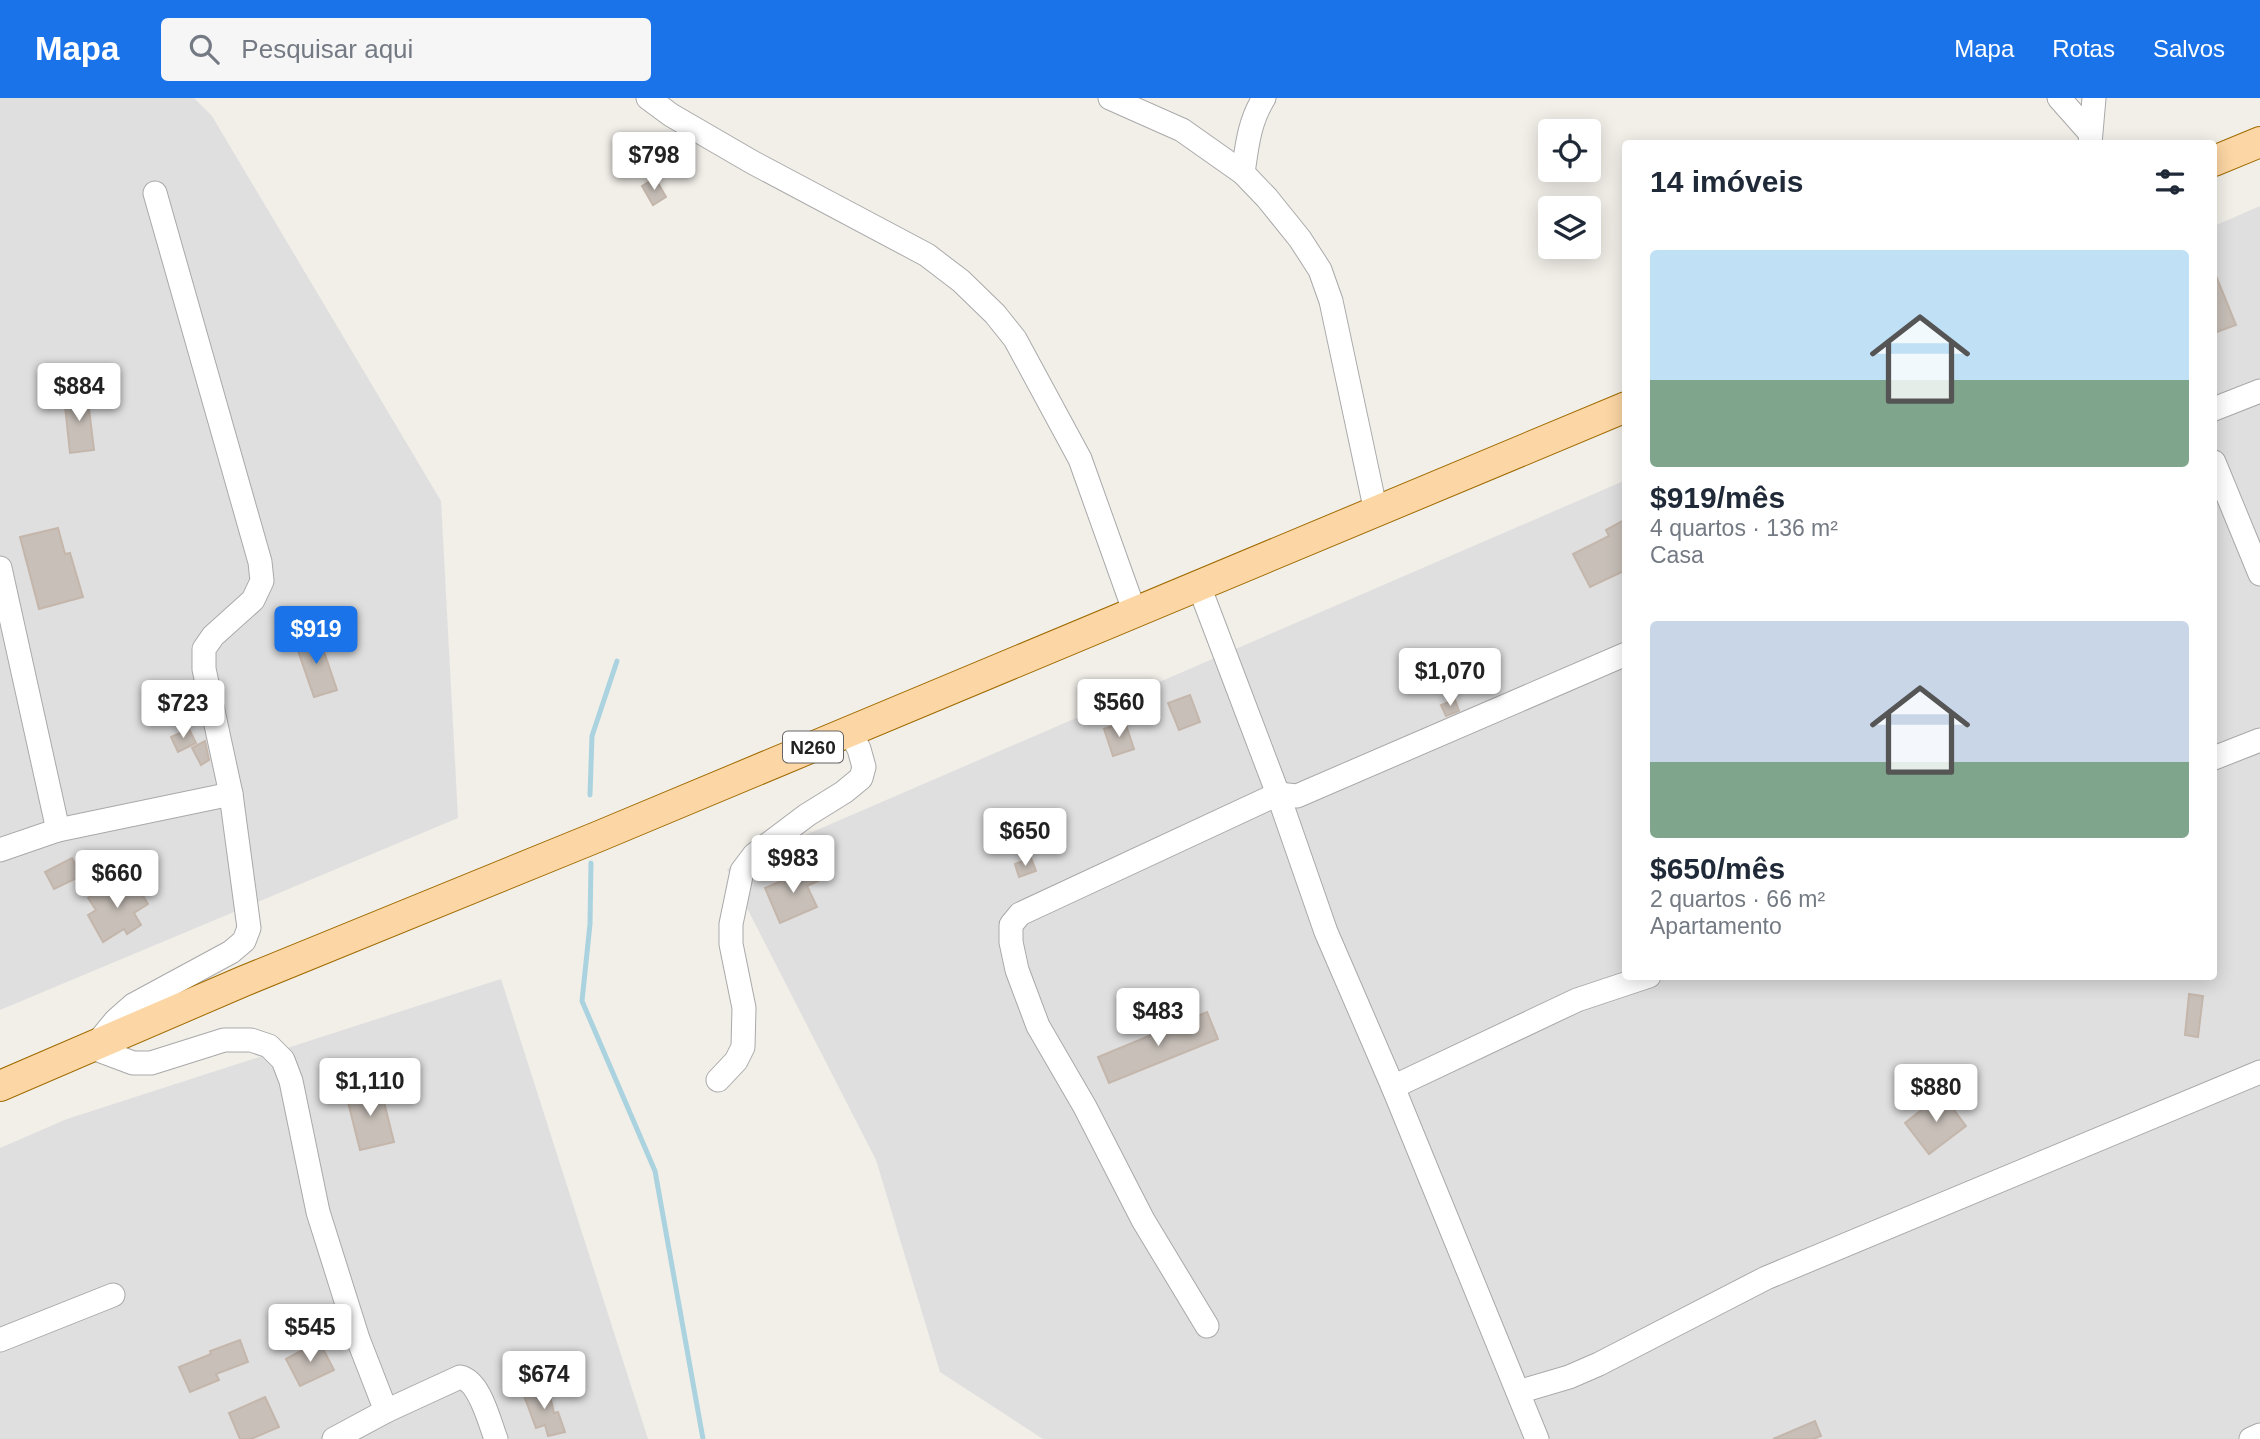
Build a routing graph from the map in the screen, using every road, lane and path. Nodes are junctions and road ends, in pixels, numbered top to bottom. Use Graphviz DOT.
graph roads {
  1 [pos="648,98"];
  2 [pos="1110,98"];
  3 [pos="1264,98"];
  4 [pos="2059,98"];
  5 [pos="2094,98"];
  6 [pos="2090,138"];
  7 [pos="2260,142"];
  8 [pos="2217,160"];
  9 [pos="1243,173"];
  10 [pos="155,193"];
  11 [pos="2260,391"];
  12 [pos="1622,409"];
  13 [pos="2217,409"];
  14 [pos="2217,469"];
  15 [pos="1376,512"];
  16 [pos="0,568"];
  17 [pos="2260,574"];
  18 [pos="1199,586"];
  19 [pos="1135,613"];
  20 [pos="1622,656"];
  21 [pos="850,732"];
  22 [pos="2260,740"];
  23 [pos="2217,757"];
  24 [pos="230,794"];
  25 [pos="1278,794"];
  26 [pos="58,830"];
  27 [pos="0,850"];
  28 [pos="1637,980"];
  29 [pos="93,1048"];
  30 [pos="2260,1072"];
  31 [pos="718,1080"];
  32 [pos="0,1086"];
  33 [pos="1393,1087"];
  34 [pos="113,1295"];
  35 [pos="1207,1326"];
  36 [pos="0,1340"];
  37 [pos="1518,1392"];
  38 [pos="386,1411"];
  39 [pos="2260,1435"];
  40 [pos="334,1439"];
  41 [pos="496,1439"];
  42 [pos="1537,1439"];
  43 [pos="2251,1439"];
  1 -- 19 [label="street"];
  2 -- 9 [label="street"];
  3 -- 9 [label="street"];
  4 -- 6 [label="street"];
  5 -- 6 [label="street"];
  7 -- 8 [label="main road"];
  9 -- 15 [label="street"];
  10 -- 24 [label="street"];
  11 -- 13 [label="street"];
  12 -- 15 [label="main road, N260"];
  14 -- 17 [label="street"];
  15 -- 18 [label="main road, N260"];
  16 -- 26 [label="street"];
  18 -- 19 [label="main road, N260"];
  18 -- 25 [label="street"];
  19 -- 21 [label="main road, N260"];
  20 -- 25 [label="street"];
  21 -- 29 [label="main road, N260"];
  21 -- 31 [label="street"];
  22 -- 23 [label="street"];
  24 -- 26 [label="street"];
  24 -- 29 [label="street"];
  25 -- 33 [label="street"];
  25 -- 35 [label="street"];
  26 -- 27 [label="street"];
  28 -- 33 [label="street"];
  29 -- 32 [label="main road, N260"];
  29 -- 38 [label="street"];
  30 -- 37 [label="street"];
  33 -- 37 [label="street"];
  34 -- 36 [label="street"];
  37 -- 42 [label="street"];
  38 -- 40 [label="street"];
  38 -- 41 [label="street"];
  39 -- 43 [label="street"];
}
